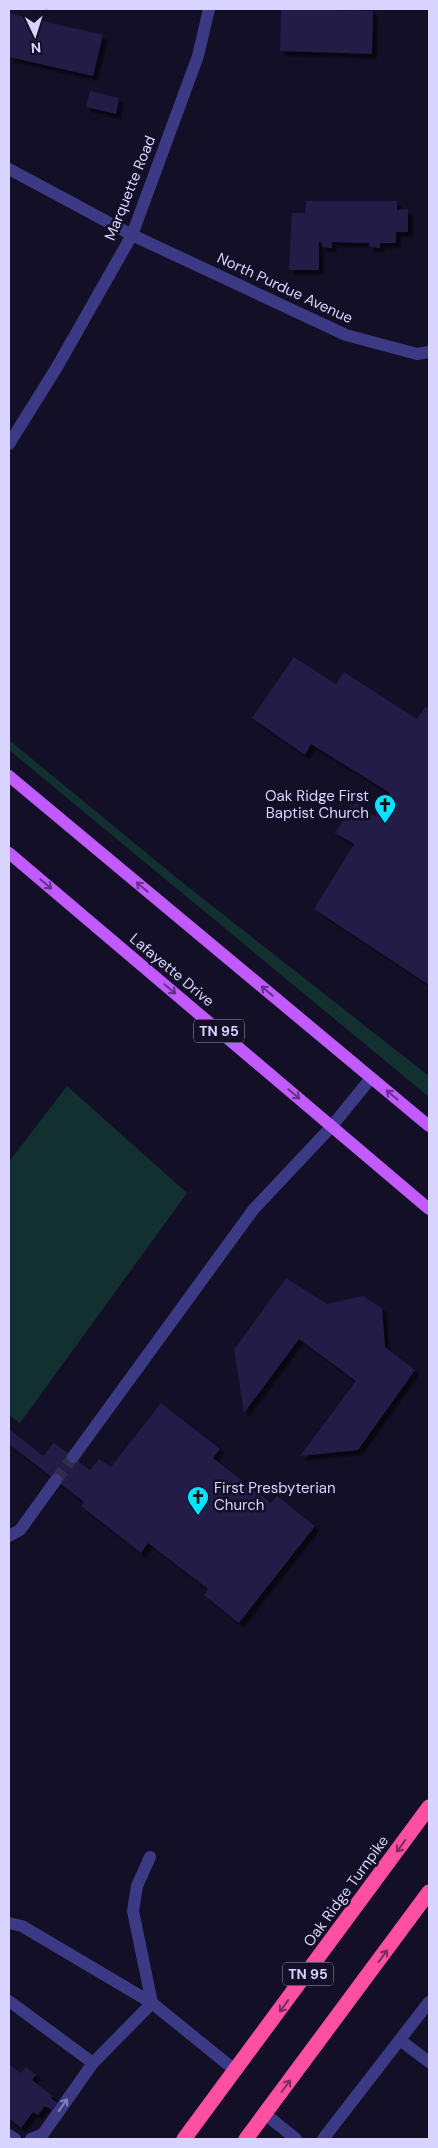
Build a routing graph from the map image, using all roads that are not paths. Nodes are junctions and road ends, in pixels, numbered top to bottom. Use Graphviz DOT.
graph roads {
  1 [pos="209,9"];
  2 [pos="9,168"];
  3 [pos="132,235"];
  4 [pos="429,352"];
  5 [pos="9,444"];
  6 [pos="9,776"];
  7 [pos="9,853"];
  8 [pos="371,1078"];
  9 [pos="332,1126"];
  10 [pos="429,1126"];
  11 [pos="429,1209"];
  12 [pos="73,1457"];
  13 [pos="56,1480"];
  14 [pos="9,1536"];
  15 [pos="429,1806"];
  16 [pos="150,1857"];
  17 [pos="429,1892"];
  18 [pos="9,1923"];
  19 [pos="9,2001"];
  20 [pos="429,2002"];
  21 [pos="152,2003"];
  22 [pos="400,2040"];
  23 [pos="429,2062"];
  24 [pos="92,2063"];
  25 [pos="236,2071"];
  26 [pos="265,2114"];
  27 [pos="9,2135"];
  28 [pos="15,2139"];
  29 [pos="31,2139"];
  30 [pos="184,2139"];
  31 [pos="246,2139"];
  32 [pos="296,2139"];
  33 [pos="323,2139"];
  1 -- 3 [label="street, Marquette Road"];
  2 -- 3 [label="street, North Purdue Avenue"];
  3 -- 4 [label="street, North Purdue Avenue"];
  3 -- 5 [label="street, Marquette Road"];
  8 -- 6 [label="main road, one-way"];
  7 -- 9 [label="main road, Lafayette Drive / TN 95, one-way"];
  8 -- 9 [label="street"];
  10 -- 8 [label="main road, one-way"];
  9 -- 11 [label="main road, Lafayette Drive / TN 95"];
  9 -- 12 [label="street"];
  13 -- 14 [label="street"];
  15 -- 25 [label="highway, Oak Ridge Turnpike / TN 95, one-way"];
  16 -- 21 [label="street"];
  26 -- 17 [label="highway, TN 95, one-way"];
  18 -- 21 [label="street"];
  19 -- 24 [label="street"];
  20 -- 22 [label="street"];
  21 -- 24 [label="street"];
  21 -- 25 [label="street"];
  22 -- 23 [label="street"];
  22 -- 33 [label="street"];
  29 -- 24 [label="street, one-way"];
  25 -- 30 [label="highway, Oak Ridge Turnpike / TN 95"];
  26 -- 31 [label="highway, TN 95"];
  26 -- 32 [label="street"];
  27 -- 28 [label="street"];
}
